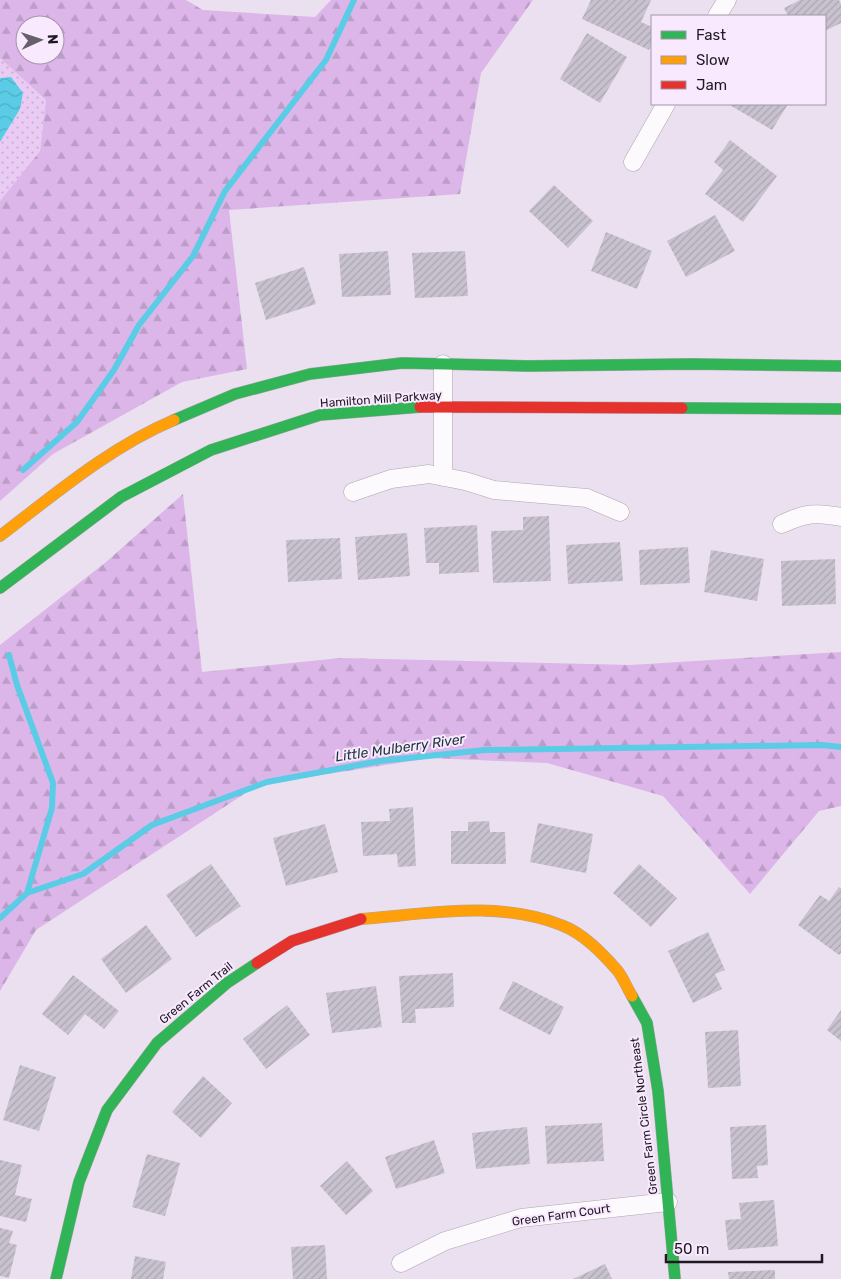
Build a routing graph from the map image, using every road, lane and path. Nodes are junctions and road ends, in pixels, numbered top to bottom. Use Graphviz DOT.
graph roads {
  1 [pos="726,0"];
  2 [pos="718,15"];
  3 [pos="665,105"];
  4 [pos="632,162"];
  5 [pos="443,364"];
  6 [pos="841,366"];
  7 [pos="443,408"];
  8 [pos="841,409"];
  9 [pos="443,477"];
  10 [pos="353,492"];
  11 [pos="620,512"];
  12 [pos="841,517"];
  13 [pos="782,524"];
  14 [pos="0,536"];
  15 [pos="0,588"];
  16 [pos="562,925"];
  17 [pos="668,1202"];
  18 [pos="401,1263"];
  19 [pos="56,1279"];
  20 [pos="675,1279"];
  1 -- 2 [label="street"];
  3 -- 4 [label="street"];
  5 -- 6 [label="street"];
  5 -- 7 [label="street"];
  5 -- 14 [label="street"];
  7 -- 8 [label="street, Hamilton Mill Parkway"];
  7 -- 9 [label="street"];
  7 -- 15 [label="street, Hamilton Mill Parkway"];
  9 -- 10 [label="street"];
  9 -- 11 [label="street"];
  12 -- 13 [label="street"];
  16 -- 17 [label="street, Green Farm Circle Northeast"];
  16 -- 19 [label="street, Green Farm Trail"];
  17 -- 18 [label="street, Green Farm Court"];
  17 -- 20 [label="street, Green Farm Circle Northeast"];
}
